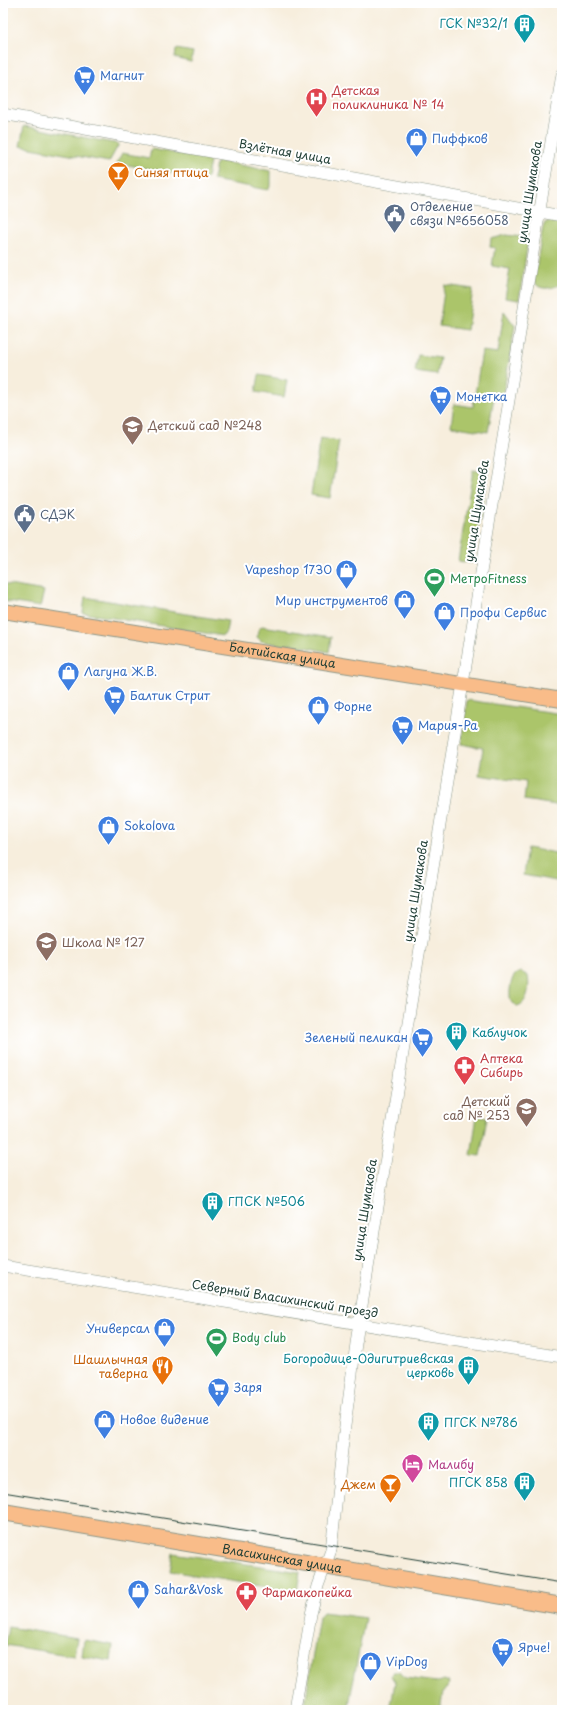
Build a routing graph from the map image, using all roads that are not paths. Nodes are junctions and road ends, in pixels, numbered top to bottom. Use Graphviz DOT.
graph roads {
  1 [pos="562,74"];
  2 [pos="3,114"];
  3 [pos="540,212"];
  4 [pos="562,216"];
  5 [pos="3,611"];
  6 [pos="463,684"];
  7 [pos="562,700"];
  8 [pos="3,1266"];
  9 [pos="360,1325"];
  10 [pos="562,1357"];
  11 [pos="3,1512"];
  12 [pos="325,1566"];
  13 [pos="562,1606"];
  14 [pos="295,1710"];
  1 -- 3 [label="street, улица Шумакова"];
  2 -- 3 [label="street, Взлётная улица"];
  3 -- 4 [label="street, Взлётная улица"];
  3 -- 6 [label="street, улица Шумакова"];
  5 -- 6 [label="main road, Балтийская улица"];
  6 -- 7 [label="main road, Балтийская улица"];
  6 -- 9 [label="street, улица Шумакова"];
  8 -- 9 [label="street, Северный Власихинский проезд"];
  9 -- 10 [label="street, Северный Власихинский проезд"];
  9 -- 12 [label="street, улица Шумакова"];
  11 -- 12 [label="highway, Власихинская улица"];
  12 -- 13 [label="highway, Власихинская улица"];
  12 -- 14 [label="street, улица Шумакова"];
}
